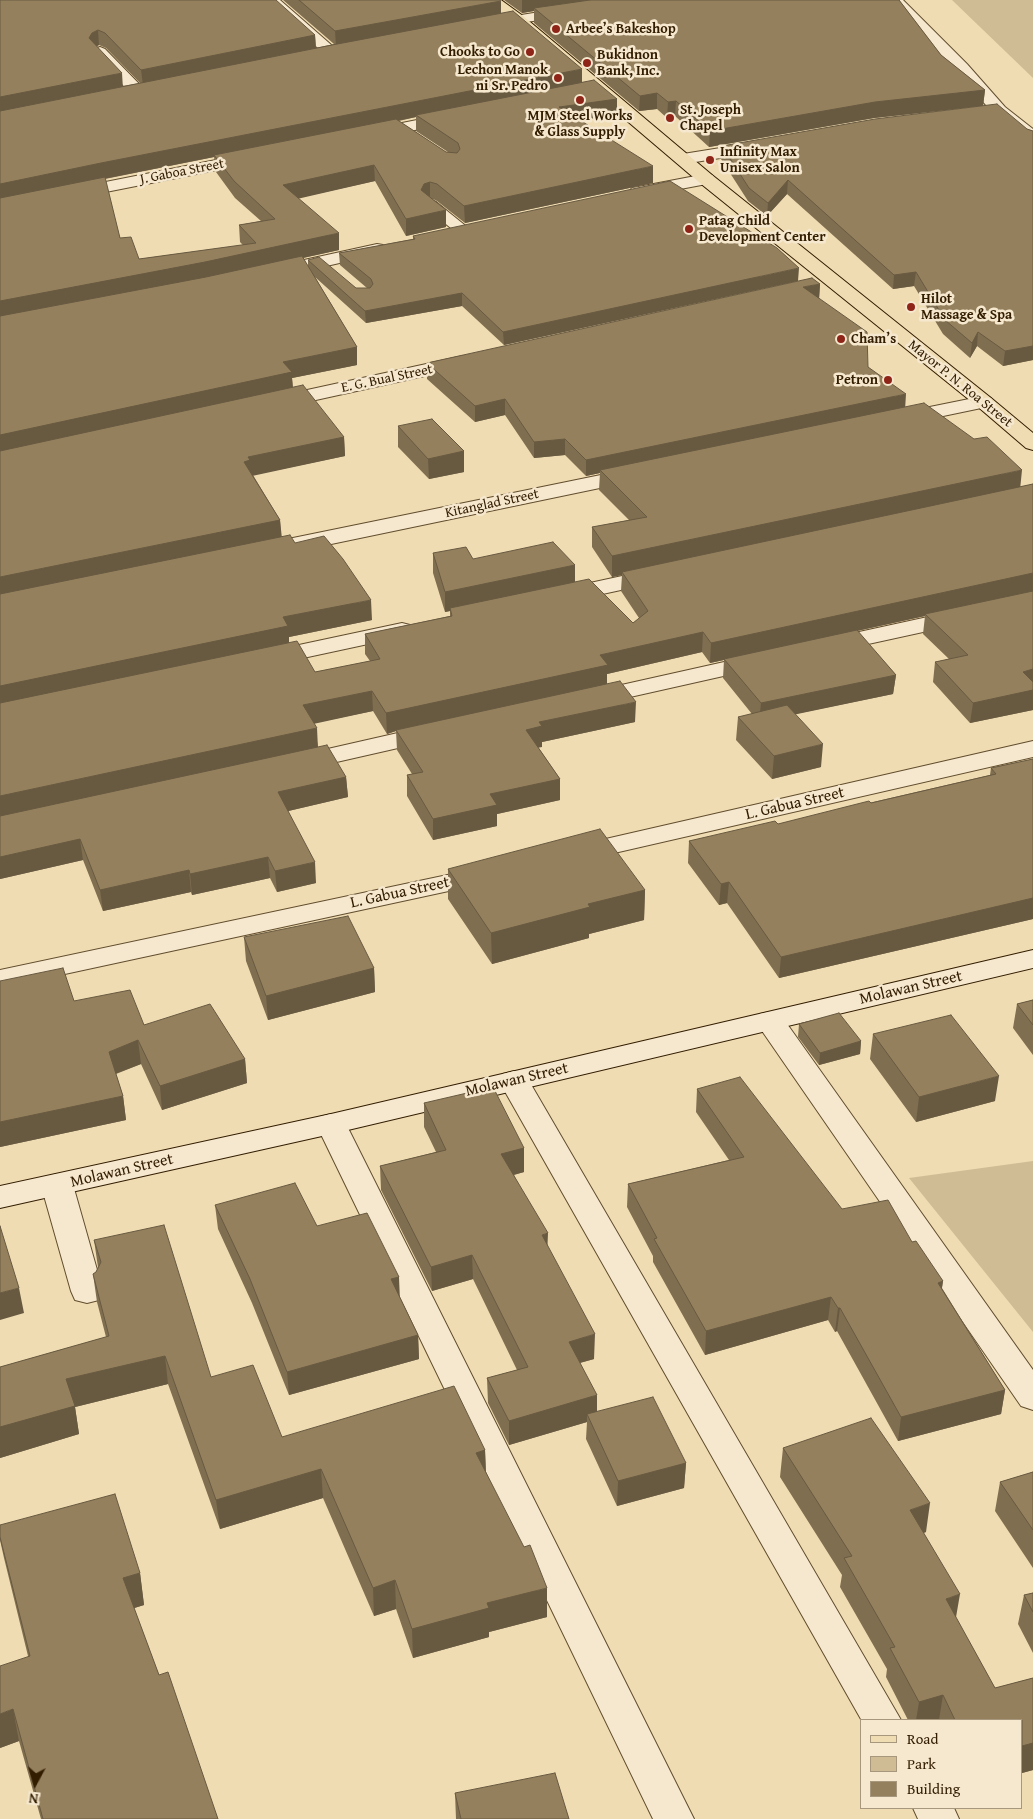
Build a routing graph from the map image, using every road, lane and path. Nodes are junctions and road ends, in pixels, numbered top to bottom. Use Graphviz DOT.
graph roads {
  1 [pos="271,0"];
  2 [pos="492,0"];
  3 [pos="895,0"];
  4 [pos="584,10"];
  5 [pos="518,19"];
  6 [pos="479,26"];
  7 [pos="351,50"];
  8 [pos="100,52"];
  9 [pos="332,53"];
  10 [pos="312,57"];
  11 [pos="600,88"];
  12 [pos="158,89"];
  13 [pos="580,92"];
  14 [pos="139,93"];
  15 [pos="120,96"];
  16 [pos="999,110"];
  17 [pos="980,112"];
  18 [pos="466,115"];
  19 [pos="399,128"];
  20 [pos="360,136"];
  21 [pos="1033,137"];
  22 [pos="414,138"];
  23 [pos="771,144"];
  24 [pos="262,156"];
  25 [pos="683,159"];
  26 [pos="706,179"];
  27 [pos="619,196"];
  28 [pos="431,205"];
  29 [pos="0,208"];
  30 [pos="481,226"];
  31 [pos="462,230"];
  32 [pos="444,234"];
  33 [pos="397,245"];
  34 [pos="255,276"];
  35 [pos="832,281"];
  36 [pos="813,286"];
  37 [pos="484,358"];
  38 [pos="984,402"];
  39 [pos="261,406"];
  40 [pos="877,424"];
  41 [pos="1033,444"];
  42 [pos="653,470"];
  43 [pos="273,549"];
  44 [pos="682,570"];
  45 [pos="536,601"];
  46 [pos="1033,601"];
  47 [pos="419,626"];
  48 [pos="809,650"];
  49 [pos="780,657"];
  50 [pos="244,664"];
  51 [pos="565,704"];
  52 [pos="458,728"];
  53 [pos="1033,749"];
  54 [pos="273,768"];
  55 [pos="550,860"];
  56 [pos="511,869"];
  57 [pos="1033,959"];
  58 [pos="0,979"];
  59 [pos="770,1022"];
  60 [pos="514,1081"];
  61 [pos="331,1124"];
  62 [pos="57,1185"];
  63 [pos="0,1196"];
  64 [pos="87,1291"];
  65 [pos="1033,1397"];
  66 [pos="881,1719"];
  67 [pos="674,1819"];
  1 -- 9 [label="street"];
  2 -- 5 [label="main road, Mayor P. N. Roa Street"];
  3 -- 16 [label="street"];
  4 -- 5 [label="street"];
  5 -- 6 [label="street"];
  5 -- 11 [label="main road, Mayor P. N. Roa Street"];
  7 -- 9 [label="street"];
  8 -- 14 [label="street"];
  9 -- 10 [label="street"];
  11 -- 13 [label="street"];
  11 -- 25 [label="main road, Mayor P. N. Roa Street"];
  12 -- 14 [label="street"];
  14 -- 15 [label="street"];
  16 -- 17 [label="street"];
  16 -- 21 [label="street"];
  18 -- 19 [label="street"];
  19 -- 20 [label="street"];
  19 -- 22 [label="lane"];
  23 -- 25 [label="street"];
  24 -- 29 [label="street, J. Gaboa Street"];
  25 -- 26 [label="main road, Mayor P. N. Roa Street"];
  26 -- 27 [label="street"];
  26 -- 35 [label="main road, Mayor P. N. Roa Street"];
  28 -- 31 [label="lane"];
  30 -- 31 [label="street"];
  31 -- 32 [label="street"];
  33 -- 34 [label="street"];
  35 -- 36 [label="street"];
  35 -- 38 [label="main road, Mayor P. N. Roa Street"];
  37 -- 39 [label="street, E. G. Bual Street"];
  38 -- 40 [label="street"];
  38 -- 41 [label="main road, Mayor P. N. Roa Street"];
  42 -- 43 [label="street, Kitanglad Street"];
  44 -- 45 [label="street"];
  46 -- 48 [label="street"];
  47 -- 50 [label="street"];
  49 -- 51 [label="street"];
  52 -- 54 [label="street"];
  53 -- 55 [label="street, L. Gabua Street"];
  56 -- 58 [label="street, L. Gabua Street"];
  57 -- 59 [label="street, Molawan Street"];
  59 -- 60 [label="street, Molawan Street"];
  59 -- 65 [label="street"];
  60 -- 61 [label="street, Molawan Street"];
  60 -- 66 [label="street"];
  61 -- 62 [label="street, Molawan Street"];
  61 -- 67 [label="street"];
  62 -- 63 [label="street, Molawan Street"];
  62 -- 64 [label="street"];
}
